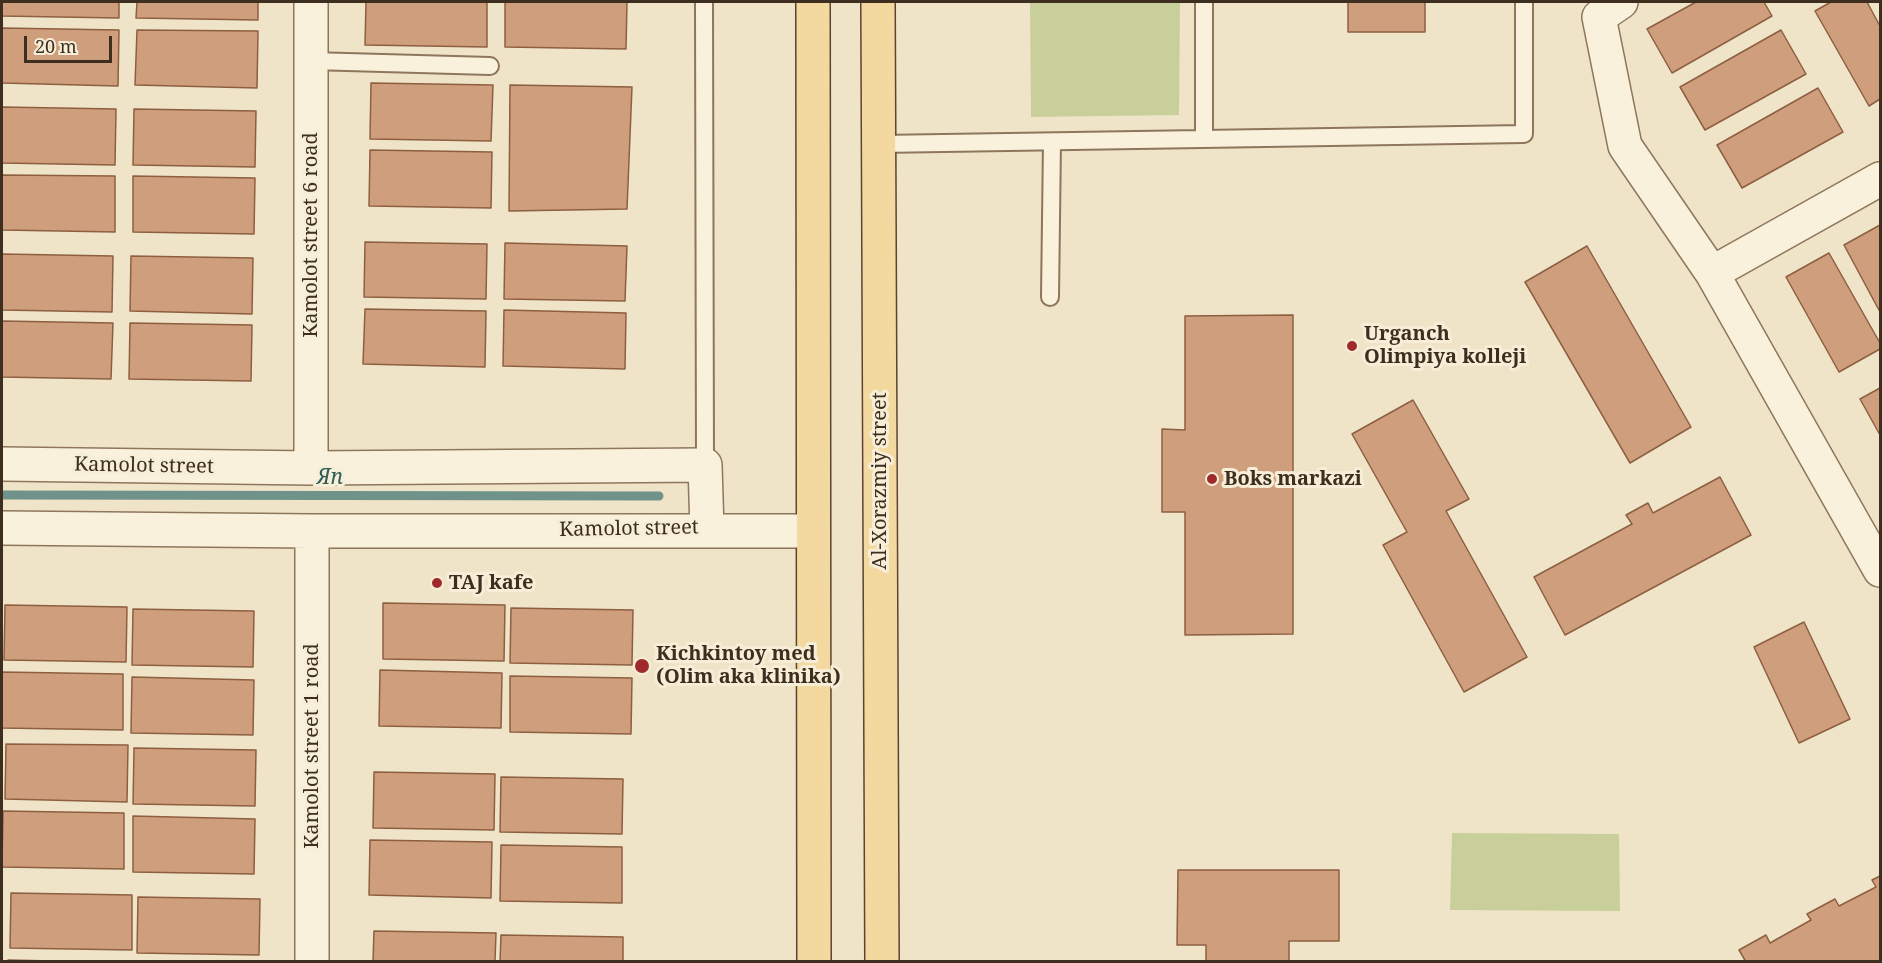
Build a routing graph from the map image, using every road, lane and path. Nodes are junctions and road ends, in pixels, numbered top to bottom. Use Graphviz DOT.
graph roads {
  1 [pos="311,2"];
  2 [pos="704,2"];
  3 [pos="813,2"];
  4 [pos="878,2"];
  5 [pos="1204,2"];
  6 [pos="1524,2"];
  7 [pos="1610,9"];
  8 [pos="311,61"];
  9 [pos="490,66"];
  10 [pos="1204,139"];
  11 [pos="1052,142"];
  12 [pos="879,144"];
  13 [pos="1881,179"];
  14 [pos="1712,273"];
  15 [pos="1050,297"];
  16 [pos="2,464"];
  17 [pos="705,465"];
  18 [pos="311,468"];
  19 [pos="2,528"];
  20 [pos="707,530"];
  21 [pos="312,531"];
  22 [pos="812,531"];
  23 [pos="1877,555"];
  24 [pos="312,962"];
  25 [pos="814,962"];
  26 [pos="882,962"];
  1 -- 8 [label="street, Kamolot street 6 road"];
  2 -- 17 [label="lane"];
  3 -- 22 [label="main road"];
  4 -- 12 [label="main road, Al-Xorazmiy street"];
  5 -- 10 [label="lane"];
  6 -- 10 [label="lane"];
  7 -- 14 [label="street"];
  8 -- 9 [label="lane"];
  8 -- 18 [label="street, Kamolot street 6 road"];
  10 -- 11 [label="lane"];
  11 -- 12 [label="lane"];
  11 -- 15 [label="lane"];
  12 -- 26 [label="main road, Al-Xorazmiy street"];
  13 -- 14 [label="street"];
  14 -- 23 [label="street"];
  16 -- 18 [label="street, Kamolot street"];
  17 -- 18 [label="street, Kamolot street"];
  17 -- 20 [label="street, Kamolot street"];
  19 -- 21 [label="street, Kamolot street"];
  20 -- 21 [label="street, Kamolot street"];
  20 -- 22 [label="street"];
  21 -- 24 [label="street, Kamolot street 1 road"];
  22 -- 25 [label="main road"];
}
